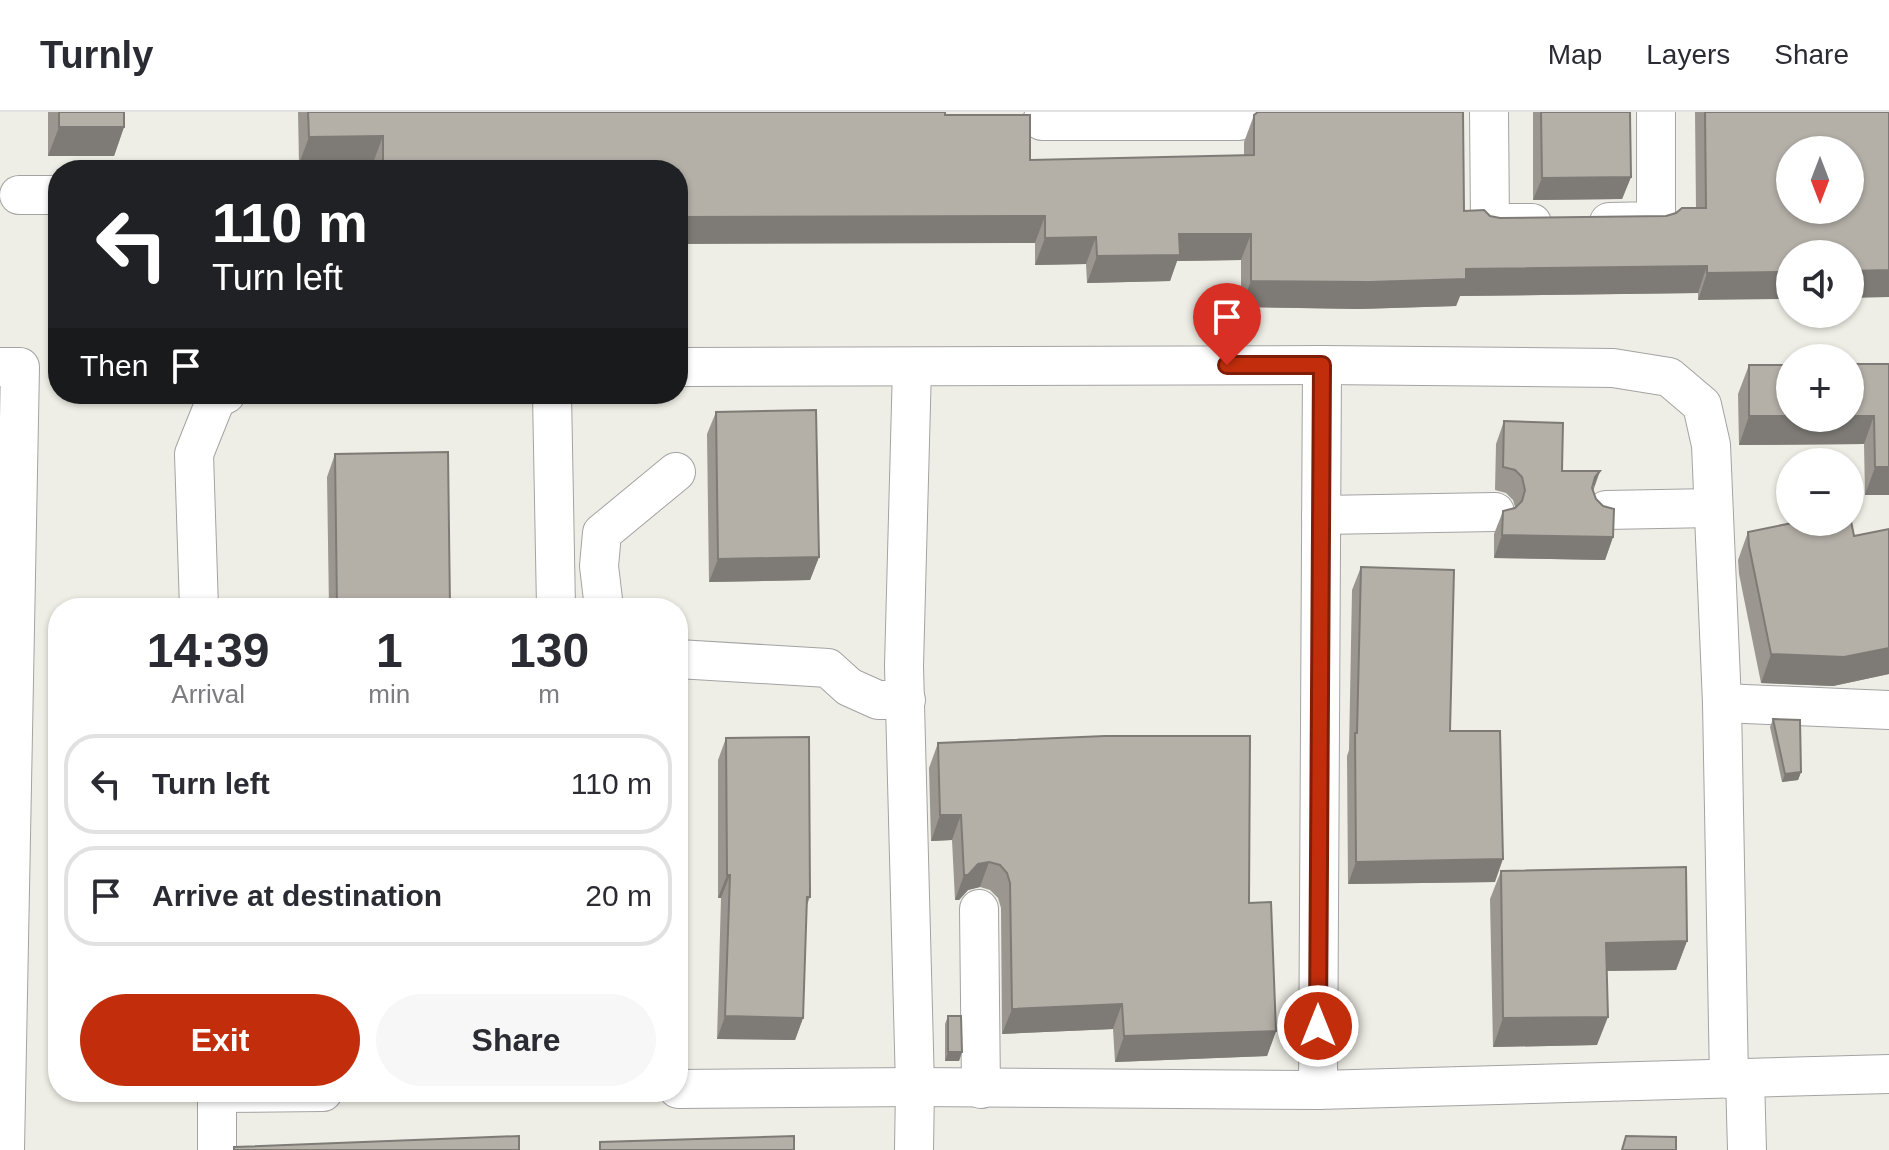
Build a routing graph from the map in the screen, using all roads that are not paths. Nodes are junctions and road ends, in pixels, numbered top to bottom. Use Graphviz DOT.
graph roads {
  1 [pos="1489,112"];
  2 [pos="1656,112"];
  3 [pos="1042,121"];
  4 [pos="1239,121"];
  5 [pos="19,195"];
  6 [pos="48,195"];
  7 [pos="1322,365"];
  8 [pos="0,367"];
  9 [pos="688,367"];
  10 [pos="912,367"];
  11 [pos="214,404"];
  12 [pos="552,404"];
  13 [pos="676,472"];
  14 [pos="1713,508"];
  15 [pos="1606,510"];
  16 [pos="1495,512"];
  17 [pos="1321,515"];
  18 [pos="199,598"];
  19 [pos="556,598"];
  20 [pos="603,598"];
  21 [pos="688,660"];
  22 [pos="906,700"];
  23 [pos="1722,703"];
  24 [pos="1889,710"];
  25 [pos="5,901"];
  26 [pos="979,909"];
  27 [pos="1889,1074"];
  28 [pos="1737,1078"];
  29 [pos="915,1087"];
  30 [pos="688,1089"];
  31 [pos="981,1089"];
  32 [pos="1318,1090"];
  33 [pos="217,1102"];
  34 [pos="5,1150"];
  35 [pos="217,1150"];
  36 [pos="914,1150"];
  37 [pos="1747,1150"];
  1 -- 2 [label="street"];
  3 -- 4 [label="street"];
  5 -- 6 [label="street"];
  7 -- 10 [label="street"];
  7 -- 14 [label="street"];
  7 -- 17 [label="street"];
  8 -- 25 [label="street"];
  9 -- 10 [label="street"];
  10 -- 22 [label="street"];
  11 -- 18 [label="street"];
  12 -- 19 [label="street"];
  13 -- 20 [label="street"];
  14 -- 15 [label="street"];
  14 -- 23 [label="street"];
  16 -- 17 [label="street"];
  17 -- 32 [label="street"];
  21 -- 22 [label="street"];
  22 -- 29 [label="street"];
  23 -- 24 [label="street"];
  23 -- 28 [label="street"];
  25 -- 34 [label="street"];
  26 -- 31 [label="street"];
  27 -- 28 [label="street"];
  28 -- 32 [label="street"];
  28 -- 37 [label="street"];
  29 -- 30 [label="street"];
  29 -- 31 [label="street"];
  29 -- 36 [label="street"];
  31 -- 32 [label="street"];
  33 -- 35 [label="street"];
}
